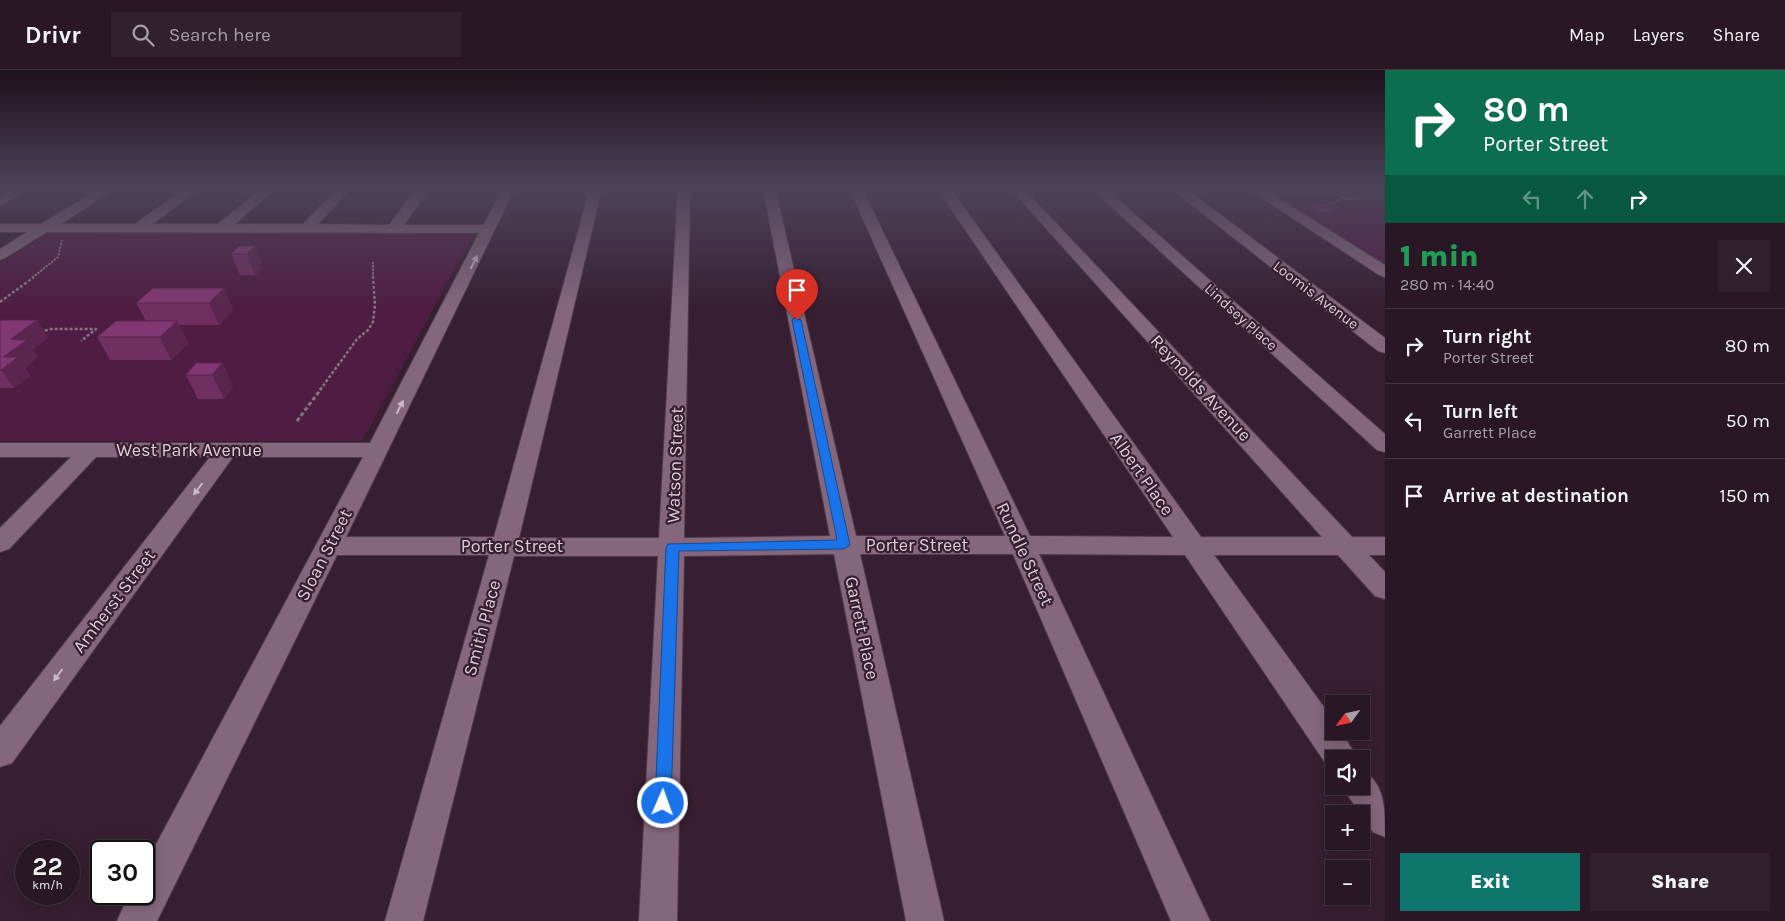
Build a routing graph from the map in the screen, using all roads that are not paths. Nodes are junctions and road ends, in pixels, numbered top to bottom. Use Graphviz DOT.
graph roads {
  1 [pos="0,228"];
  2 [pos="44,228"];
  3 [pos="394,228"];
  4 [pos="586,228"];
  5 [pos="683,228"];
  6 [pos="777,228"];
  7 [pos="874,228"];
  8 [pos="970,228"];
  9 [pos="1053,228"];
  10 [pos="1142,228"];
  11 [pos="1229,228"];
  12 [pos="1315,228"];
  13 [pos="137,229"];
  14 [pos="221,229"];
  15 [pos="306,229"];
  16 [pos="490,229"];
  17 [pos="0,255"];
  18 [pos="1385,272"];
  19 [pos="1385,346"];
  20 [pos="1385,445"];
  21 [pos="0,450"];
  22 [pos="90,450"];
  23 [pos="227,450"];
  24 [pos="378,450"];
  25 [pos="0,543"];
  26 [pos="844,545"];
  27 [pos="329,546"];
  28 [pos="504,546"];
  29 [pos="1022,546"];
  30 [pos="1385,546"];
  31 [pos="673,547"];
  32 [pos="1193,547"];
  33 [pos="1348,547"];
  34 [pos="1385,589"];
  35 [pos="1336,750"];
  36 [pos="0,752"];
  37 [pos="1367,795"];
  38 [pos="1385,820"];
  39 [pos="136,921"];
  40 [pos="404,921"];
  41 [pos="658,921"];
  42 [pos="925,921"];
  43 [pos="1191,921"];
  1 -- 2 [label="street"];
  2 -- 13 [label="street"];
  2 -- 17 [label="street"];
  3 -- 15 [label="street"];
  3 -- 16 [label="street"];
  4 -- 28 [label="street, Smith Place"];
  5 -- 31 [label="street, Watson Street"];
  6 -- 26 [label="street, Garrett Place"];
  7 -- 29 [label="street, Rundle Street"];
  8 -- 32 [label="street, Albert Place"];
  9 -- 33 [label="street, Reynolds Avenue"];
  10 -- 20 [label="street, Lindsey Place"];
  11 -- 19 [label="street, Loomis Avenue"];
  12 -- 18 [label="street"];
  13 -- 14 [label="street"];
  14 -- 15 [label="street"];
  24 -- 16 [label="street, Sloan Street, one-way"];
  21 -- 22 [label="street, West Park Avenue"];
  22 -- 23 [label="street, West Park Avenue"];
  22 -- 25 [label="street"];
  23 -- 24 [label="street, West Park Avenue"];
  23 -- 36 [label="street, Amherst Street, one-way"];
  24 -- 27 [label="street, Sloan Street"];
  26 -- 29 [label="street, Porter Street"];
  26 -- 31 [label="street, Porter Street"];
  26 -- 42 [label="street, Garrett Place"];
  27 -- 28 [label="street, Porter Street"];
  27 -- 39 [label="street, Sloan Street"];
  28 -- 31 [label="street, Porter Street"];
  28 -- 40 [label="street, Smith Place"];
  29 -- 32 [label="street, Porter Street"];
  29 -- 43 [label="street, Rundle Street"];
  30 -- 33 [label="street, Porter Street"];
  31 -- 41 [label="street, Watson Street"];
  32 -- 33 [label="street, Porter Street"];
  32 -- 35 [label="street, Albert Place"];
  33 -- 34 [label="street, Reynolds Avenue"];
  37 -- 38 [label="street"];
}
